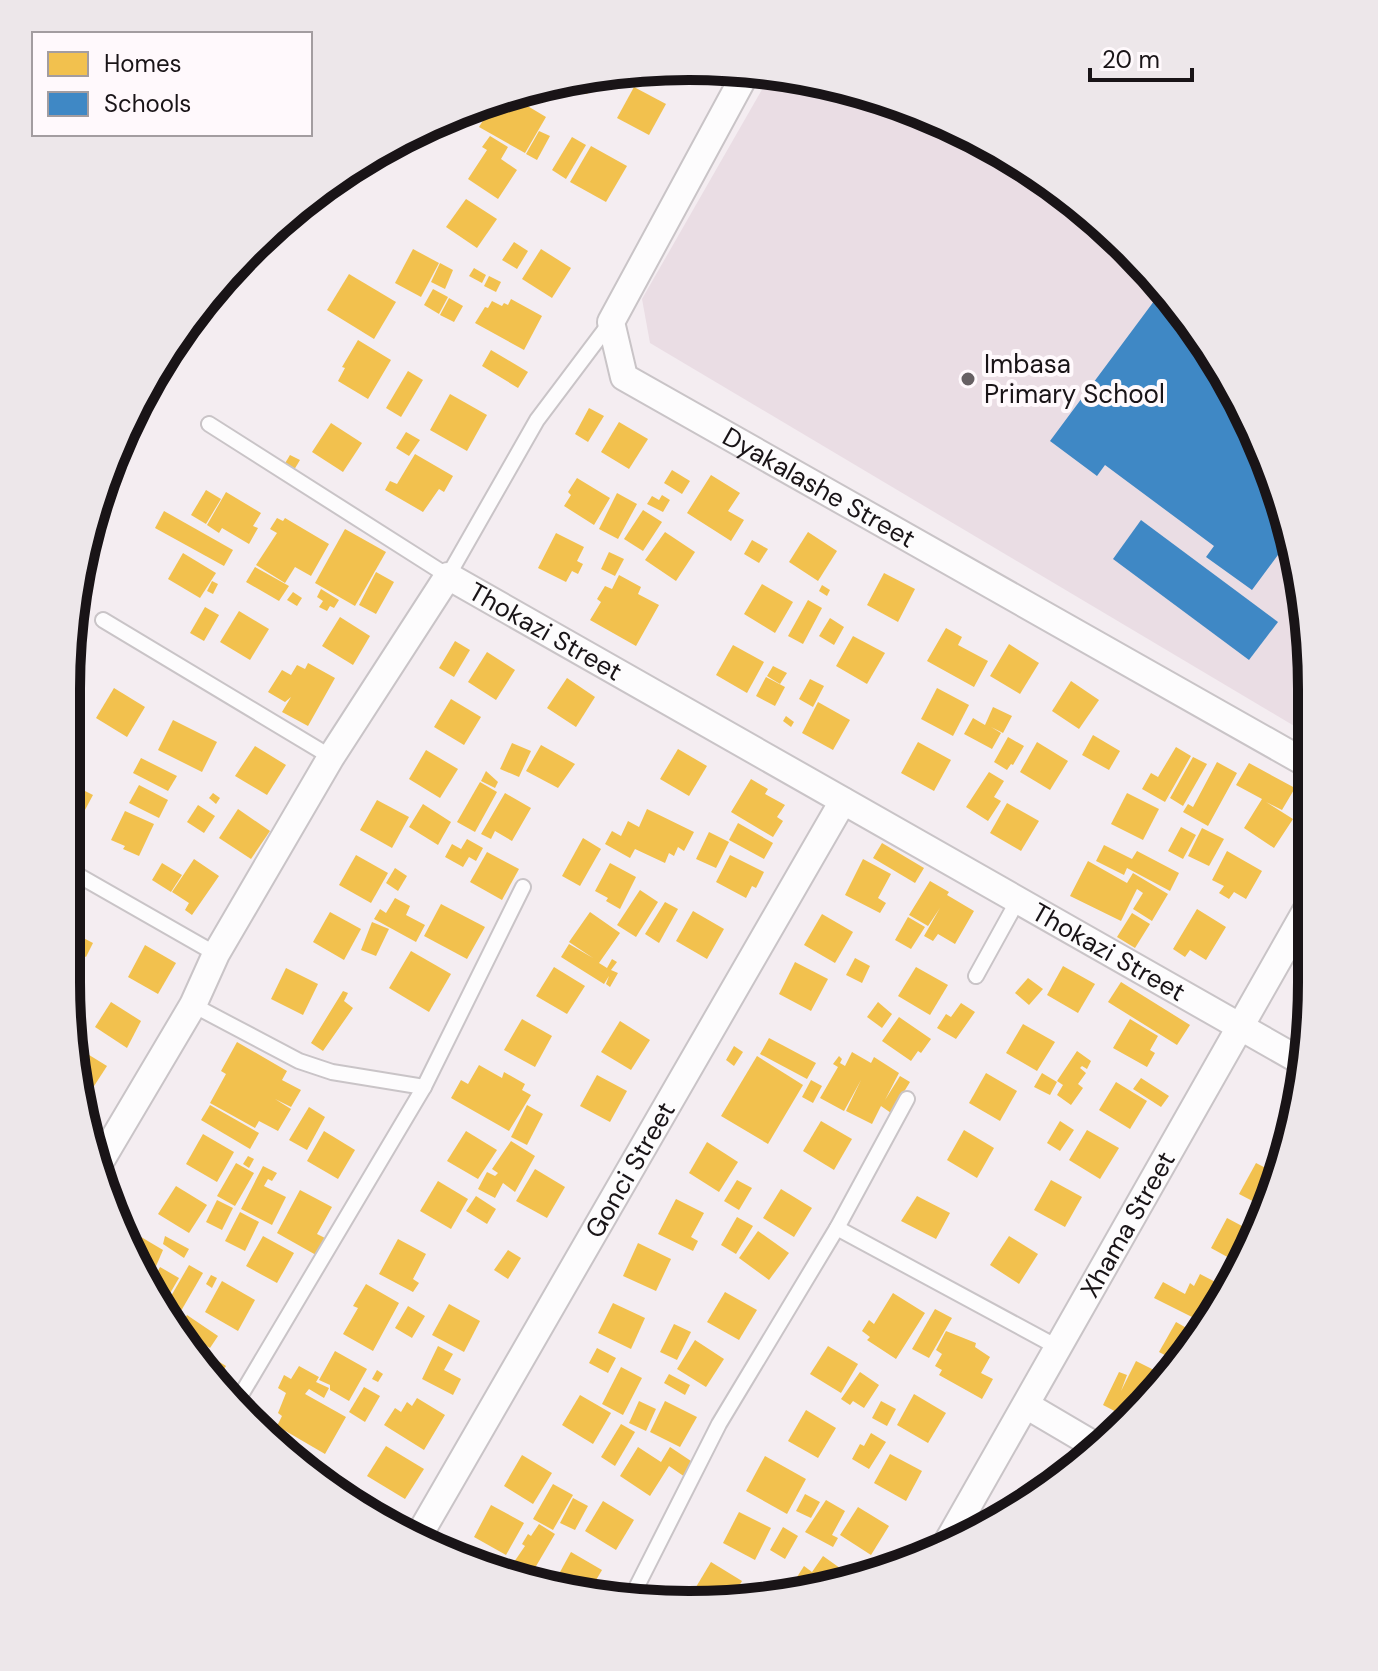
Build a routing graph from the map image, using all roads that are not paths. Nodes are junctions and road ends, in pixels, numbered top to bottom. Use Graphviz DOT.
graph roads {
  1 [pos="741,82"];
  2 [pos="611,322"];
  3 [pos="209,424"];
  4 [pos="448,576"];
  5 [pos="103,620"];
  6 [pos="331,757"];
  7 [pos="1298,759"];
  8 [pos="843,801"];
  9 [pos="80,876"];
  10 [pos="523,887"];
  11 [pos="1018,900"];
  12 [pos="1298,925"];
  13 [pos="216,954"];
  14 [pos="976,976"];
  15 [pos="193,1005"];
  16 [pos="1239,1027"];
  17 [pos="1293,1057"];
  18 [pos="424,1087"];
  19 [pos="907,1099"];
  20 [pos="102,1143"];
  21 [pos="837,1228"];
  22 [pos="1059,1348"];
  23 [pos="241,1395"];
  24 [pos="1026,1405"];
  25 [pos="1089,1442"];
  26 [pos="423,1529"];
  27 [pos="955,1530"];
  28 [pos="636,1589"];
  1 -- 2 [label="street"];
  2 -- 4 [label="lane"];
  2 -- 7 [label="street, Dyakalashe Street"];
  3 -- 4 [label="lane"];
  4 -- 6 [label="street, Thokazi Street"];
  4 -- 8 [label="street, Thokazi Street"];
  5 -- 6 [label="lane"];
  6 -- 13 [label="street, Thokazi Street"];
  8 -- 11 [label="street, Thokazi Street"];
  8 -- 26 [label="street, Gonci Street"];
  9 -- 13 [label="lane"];
  10 -- 18 [label="lane"];
  11 -- 14 [label="lane"];
  11 -- 16 [label="street, Thokazi Street"];
  12 -- 16 [label="street, Xhama Street"];
  13 -- 15 [label="street, Thokazi Street"];
  15 -- 18 [label="lane"];
  15 -- 20 [label="street, Thokazi Street"];
  16 -- 17 [label="street, Thokazi Street"];
  16 -- 22 [label="street, Xhama Street"];
  18 -- 23 [label="lane"];
  19 -- 21 [label="lane"];
  21 -- 22 [label="lane"];
  21 -- 28 [label="lane"];
  22 -- 24 [label="street, Xhama Street"];
  24 -- 25 [label="street"];
  24 -- 27 [label="street, Xhama Street"];
}
